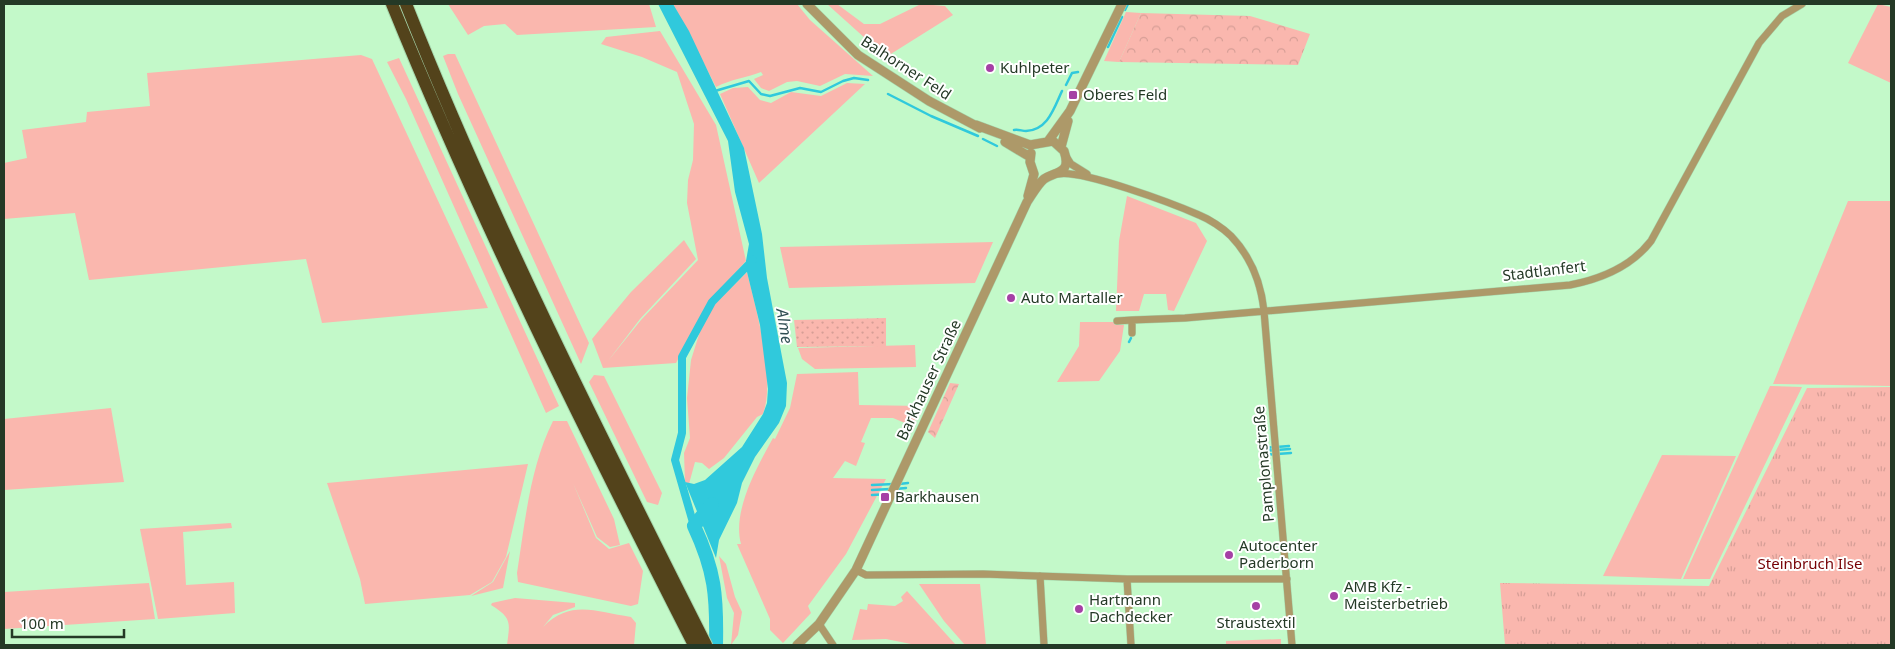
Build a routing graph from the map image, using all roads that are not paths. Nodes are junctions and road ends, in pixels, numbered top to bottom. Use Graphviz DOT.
graph roads {
  1 [pos="392,4"];
  2 [pos="406,4"];
  3 [pos="807,4"];
  4 [pos="1122,4"];
  5 [pos="1802,4"];
  6 [pos="1070,111"];
  7 [pos="976,125"];
  8 [pos="1049,140"];
  9 [pos="1038,143"];
  10 [pos="1064,151"];
  11 [pos="1030,158"];
  12 [pos="1032,168"];
  13 [pos="1054,175"];
  14 [pos="1092,177"];
  15 [pos="1027,202"];
  16 [pos="1264,311"];
  17 [pos="1117,320"];
  18 [pos="1132,320"];
  19 [pos="1132,333"];
  20 [pos="634,515"];
  21 [pos="856,570"];
  22 [pos="1040,576"];
  23 [pos="1126,578"];
  24 [pos="1287,579"];
  25 [pos="819,624"];
  26 [pos="694,645"];
  27 [pos="706,645"];
  28 [pos="797,645"];
  29 [pos="833,645"];
  30 [pos="1044,645"];
  31 [pos="1131,645"];
  32 [pos="1292,645"];
  1 -- 20 [label="highway"];
  2 -- 20 [label="highway"];
  3 -- 7 [label="street, Balhorner Feld"];
  4 -- 6 [label="street"];
  5 -- 16 [label="street, Stadtlanfert"];
  6 -- 8 [label="street"];
  6 -- 10 [label="street"];
  7 -- 9 [label="street, Balhorner Feld"];
  7 -- 11 [label="street, Balhorner Feld"];
  8 -- 9 [label="street"];
  8 -- 10 [label="street"];
  9 -- 11 [label="street"];
  10 -- 13 [label="street"];
  10 -- 14 [label="street"];
  11 -- 12 [label="street"];
  12 -- 13 [label="street"];
  12 -- 15 [label="street, Barkhauser Straße"];
  13 -- 14 [label="street"];
  13 -- 15 [label="street, Barkhauser Straße"];
  14 -- 16 [label="street, Pamplonastraße"];
  15 -- 21 [label="street, Barkhauser Straße"];
  16 -- 18 [label="street"];
  16 -- 24 [label="street, Pamplonastraße"];
  17 -- 18 [label="street"];
  18 -- 19 [label="street"];
  20 -- 26 [label="highway"];
  20 -- 27 [label="highway"];
  21 -- 22 [label="street"];
  21 -- 25 [label="street, Barkhauser Straße"];
  22 -- 23 [label="street"];
  22 -- 30 [label="street"];
  23 -- 24 [label="street"];
  23 -- 31 [label="street"];
  24 -- 32 [label="street, Pamplonastraße"];
  25 -- 28 [label="street, Barkhauser Straße"];
  25 -- 29 [label="street"];
}
